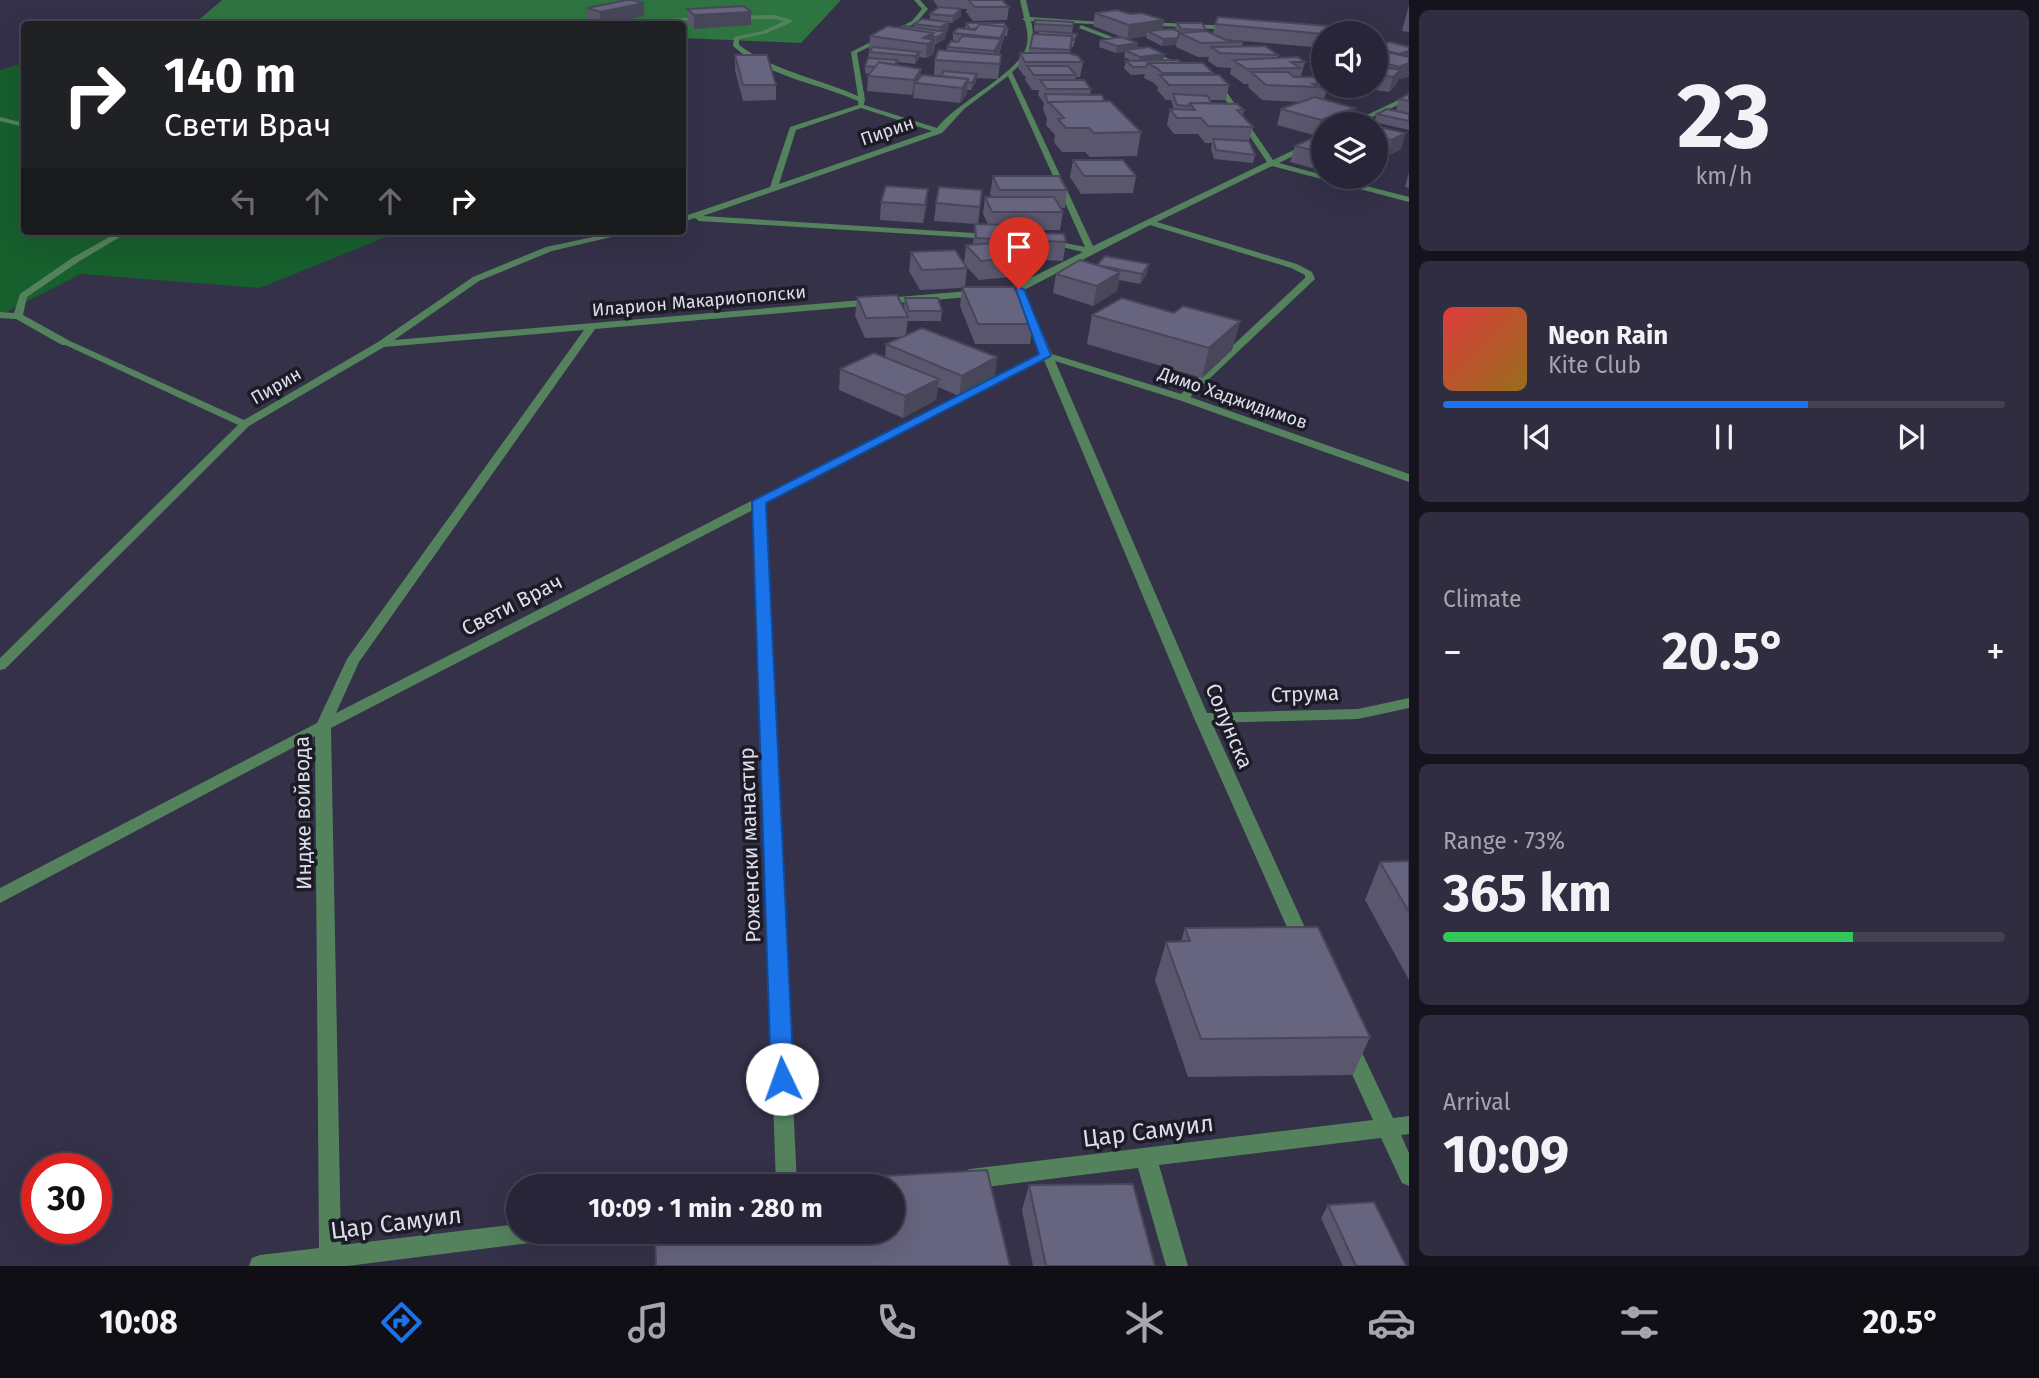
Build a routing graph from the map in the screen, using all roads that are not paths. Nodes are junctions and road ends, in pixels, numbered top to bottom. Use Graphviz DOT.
graph roads {
  1 [pos="917,0"];
  2 [pos="1023,0"];
  3 [pos="1025,19"];
  4 [pos="1047,20"];
  5 [pos="670,21"];
  6 [pos="1116,23"];
  7 [pos="1143,24"];
  8 [pos="1239,28"];
  9 [pos="1200,72"];
  10 [pos="1010,74"];
  11 [pos="1208,79"];
  12 [pos="1409,97"];
  13 [pos="862,103"];
  14 [pos="1377,112"];
  15 [pos="0,120"];
  16 [pos="21,124"];
  17 [pos="939,131"];
  18 [pos="1311,144"];
  19 [pos="1271,163"];
  20 [pos="1311,174"];
  21 [pos="773,189"];
  22 [pos="1368,189"];
  23 [pos="1409,200"];
  24 [pos="693,218"];
  25 [pos="686,219"];
  26 [pos="1148,222"];
  27 [pos="119,235"];
  28 [pos="614,235"];
  29 [pos="1000,238"];
  30 [pos="1042,240"];
  31 [pos="1091,251"];
  32 [pos="991,292"];
  33 [pos="0,315"];
  34 [pos="18,316"];
  35 [pos="592,326"];
  36 [pos="382,344"];
  37 [pos="1045,355"];
  38 [pos="1183,398"];
  39 [pos="245,424"];
  40 [pos="1409,478"];
  41 [pos="759,501"];
  42 [pos="0,666"];
  43 [pos="1409,703"];
  44 [pos="1202,718"];
  45 [pos="323,726"];
  46 [pos="0,895"];
  47 [pos="1308,954"];
  48 [pos="1341,1028"];
  49 [pos="1409,1125"];
  50 [pos="1386,1128"];
  51 [pos="1146,1158"];
  52 [pos="787,1174"];
  53 [pos="1409,1176"];
  54 [pos="946,1182"];
  55 [pos="506,1236"];
  56 [pos="330,1257"];
  57 [pos="260,1266"];
  58 [pos="1177,1266"];
  1 -- 13 [label="street"];
  2 -- 3 [label="street, Пирин"];
  3 -- 4 [label="street"];
  3 -- 10 [label="street, Пирин"];
  4 -- 6 [label="street"];
  4 -- 9 [label="street"];
  5 -- 13 [label="street"];
  7 -- 8 [label="street"];
  10 -- 17 [label="street, Пирин"];
  10 -- 31 [label="street"];
  11 -- 19 [label="street"];
  12 -- 14 [label="street"];
  13 -- 17 [label="street"];
  13 -- 21 [label="street"];
  15 -- 16 [label="street"];
  17 -- 21 [label="street, Пирин"];
  18 -- 19 [label="street"];
  19 -- 20 [label="street"];
  19 -- 26 [label="street"];
  21 -- 24 [label="street, Пирин"];
  22 -- 23 [label="street"];
  24 -- 25 [label="street, Пирин"];
  24 -- 29 [label="street"];
  26 -- 31 [label="street"];
  26 -- 38 [label="street"];
  27 -- 34 [label="street"];
  28 -- 36 [label="street, Пирин"];
  30 -- 31 [label="street"];
  31 -- 37 [label="street, Солунска"];
  32 -- 35 [label="street, Иларион Макариополски"];
  33 -- 34 [label="street"];
  34 -- 39 [label="street"];
  35 -- 36 [label="street, Иларион Макариополски"];
  35 -- 45 [label="street, Индже войвода"];
  36 -- 39 [label="street, Пирин"];
  37 -- 38 [label="street, Димо Хаджидимов"];
  37 -- 41 [label="street, Свети Врач"];
  37 -- 44 [label="street, Солунска"];
  38 -- 40 [label="street, Димо Хаджидимов"];
  39 -- 42 [label="street, Пирин"];
  41 -- 45 [label="street, Свети Врач"];
  41 -- 52 [label="street, Роженски манастир"];
  43 -- 44 [label="street, Струма"];
  44 -- 47 [label="street, Солунска"];
  45 -- 46 [label="street, Свети Врач"];
  45 -- 56 [label="street, Индже войвода"];
  48 -- 50 [label="street"];
  49 -- 50 [label="street, Цар Самуил"];
  50 -- 51 [label="street, Цар Самуил"];
  50 -- 53 [label="street"];
  51 -- 54 [label="street, Цар Самуил"];
  51 -- 58 [label="street"];
  55 -- 56 [label="street, Цар Самуил"];
  56 -- 57 [label="street, Цар Самуил"];
}
